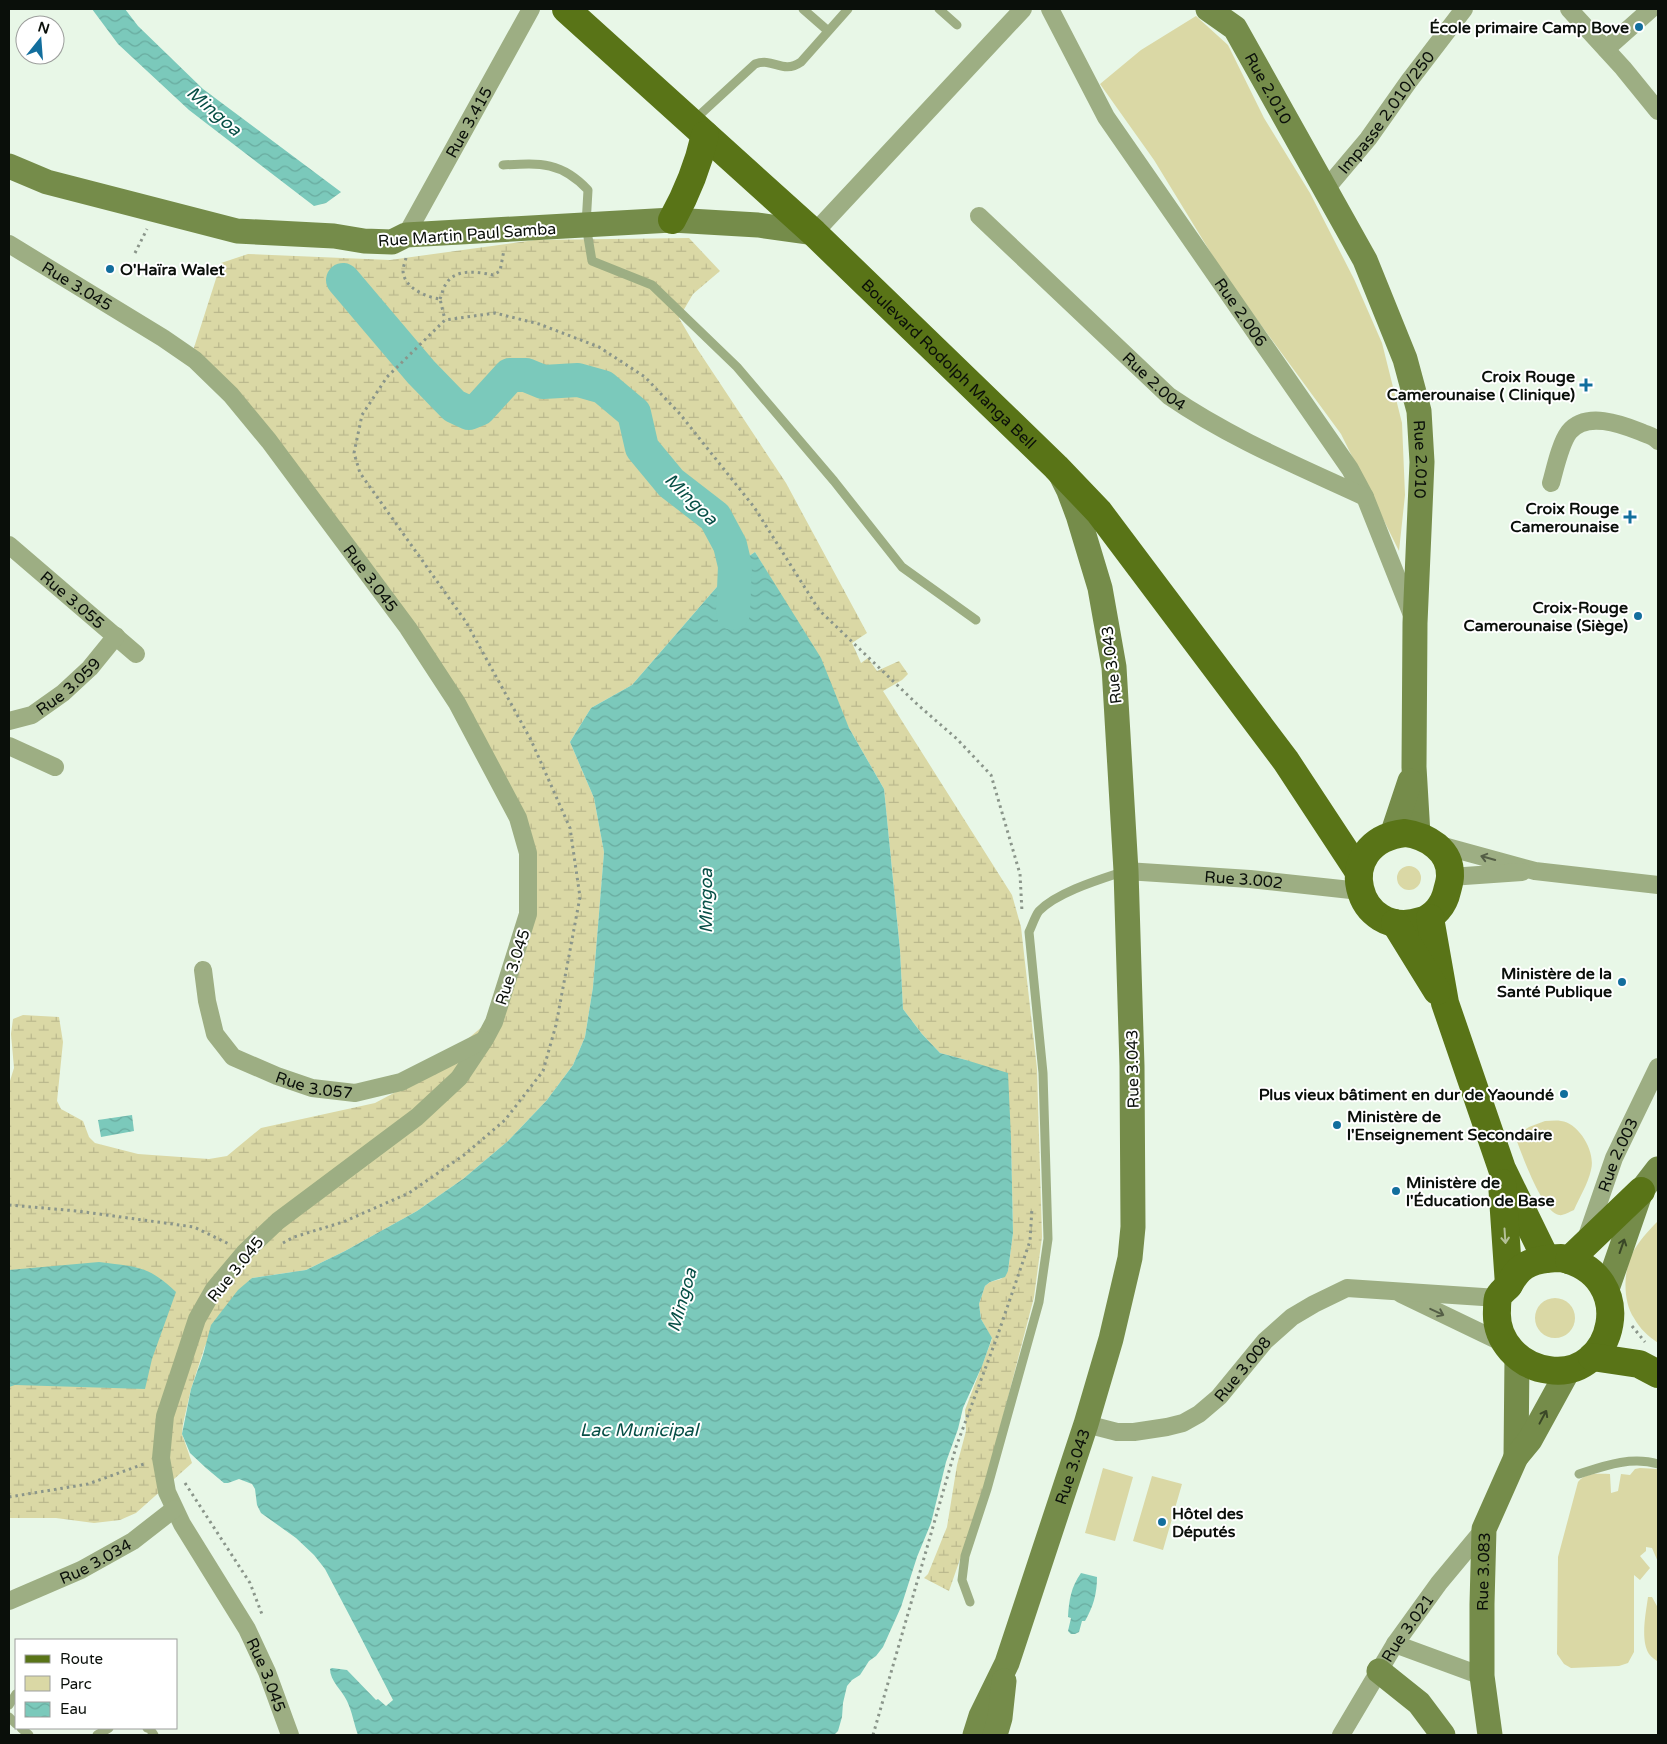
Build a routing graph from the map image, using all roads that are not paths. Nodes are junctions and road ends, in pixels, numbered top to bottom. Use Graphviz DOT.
graph roads {
  1 [pos="531,9"];
  2 [pos="566,9"];
  3 [pos="803,9"];
  4 [pos="848,9"];
  5 [pos="939,9"];
  6 [pos="1023,9"];
  7 [pos="1050,9"];
  8 [pos="1208,9"];
  9 [pos="1464,9"];
  10 [pos="1569,9"];
  11 [pos="1651,9"];
  12 [pos="1230,19"];
  13 [pos="957,25"];
  14 [pos="827,30"];
  15 [pos="1606,49"];
  16 [pos="1658,111"];
  17 [pos="698,129"];
  18 [pos="503,165"];
  19 [pos="9,166"];
  20 [pos="1325,190"];
  21 [pos="980,216"];
  22 [pos="672,220"];
  23 [pos="586,225"];
  24 [pos="814,234"];
  25 [pos="409,235"];
  26 [pos="9,244"];
  27 [pos="1658,441"];
  28 [pos="1056,467"];
  29 [pos="1551,483"];
  30 [pos="1365,497"];
  31 [pos="9,545"];
  32 [pos="976,620"];
  33 [pos="1415,623"];
  34 [pos="116,636"];
  35 [pos="136,654"];
  36 [pos="9,721"];
  37 [pos="9,746"];
  38 [pos="55,767"];
  39 [pos="1389,854"];
  40 [pos="1126,871"];
  41 [pos="1535,871"];
  42 [pos="1450,876"];
  43 [pos="1658,885"];
  44 [pos="1430,918"];
  45 [pos="1396,923"];
  46 [pos="203,970"];
  47 [pos="1445,1003"];
  48 [pos="485,1040"];
  49 [pos="1658,1067"];
  50 [pos="1658,1169"];
  51 [pos="1502,1170"];
  52 [pos="1641,1192"];
  53 [pos="1566,1254"];
  54 [pos="1393,1291"];
  55 [pos="1503,1291"];
  56 [pos="1606,1292"];
  57 [pos="1610,1325"];
  58 [pos="1511,1350"];
  59 [pos="1580,1363"];
  60 [pos="1649,1369"];
  61 [pos="1086,1424"];
  62 [pos="1516,1457"];
  63 [pos="1658,1464"];
  64 [pos="1579,1474"];
  65 [pos="174,1509"];
  66 [pos="1484,1529"];
  67 [pos="9,1601"];
  68 [pos="970,1602"];
  69 [pos="1395,1644"];
  70 [pos="1006,1663"];
  71 [pos="1379,1671"];
  72 [pos="1482,1676"];
  73 [pos="290,1735"];
  74 [pos="975,1735"];
  75 [pos="995,1735"];
  76 [pos="1341,1735"];
  77 [pos="1443,1735"];
  78 [pos="1490,1735"];
  1 -- 25 [label="street, Rue 3.415"];
  2 -- 17 [label="main road, Boulevard Rodolph Manga Bell"];
  3 -- 14 [label="lane"];
  4 -- 14 [label="lane"];
  5 -- 13 [label="lane"];
  6 -- 24 [label="street"];
  7 -- 30 [label="street, Rue 2.006"];
  8 -- 12 [label="main road"];
  9 -- 20 [label="street, Impasse 2.010/250"];
  10 -- 15 [label="street"];
  11 -- 15 [label="street"];
  12 -- 20 [label="main road, Rue 2.010"];
  14 -- 17 [label="lane"];
  15 -- 16 [label="street"];
  17 -- 22 [label="main road"];
  17 -- 24 [label="main road, Boulevard Rodolph Manga Bell"];
  18 -- 23 [label="lane"];
  19 -- 25 [label="main road, Rue Martin Paul Samba"];
  20 -- 33 [label="main road, Rue 2.010"];
  21 -- 30 [label="street, Rue 2.004"];
  22 -- 23 [label="main road, Rue Martin Paul Samba"];
  22 -- 24 [label="main road, Rue Martin Paul Samba"];
  23 -- 25 [label="main road, Rue Martin Paul Samba"];
  23 -- 32 [label="lane"];
  24 -- 28 [label="main road, Boulevard Rodolph Manga Bell"];
  26 -- 48 [label="street, Rue 3.045"];
  27 -- 29 [label="street"];
  28 -- 39 [label="main road, Boulevard Rodolph Manga Bell"];
  28 -- 40 [label="main road, Rue 3.043"];
  30 -- 33 [label="street, Rue 2.006"];
  31 -- 34 [label="street, Rue 3.055"];
  33 -- 39 [label="main road, Rue 2.010"];
  34 -- 35 [label="street, Rue 3.055"];
  34 -- 36 [label="street, Rue 3.059"];
  37 -- 38 [label="street"];
  39 -- 40 [label="street, Rue 3.002"];
  41 -- 39 [label="street, Rue 3.002, one-way"];
  39 -- 42 [label="main road"];
  39 -- 45 [label="main road"];
  40 -- 61 [label="main road, Rue 3.043"];
  40 -- 68 [label="lane"];
  41 -- 42 [label="street"];
  41 -- 43 [label="street, Rue 3.002"];
  42 -- 44 [label="main road"];
  44 -- 45 [label="main road"];
  44 -- 47 [label="main road"];
  45 -- 47 [label="main road"];
  46 -- 48 [label="street, Rue 3.057"];
  47 -- 51 [label="main road"];
  48 -- 65 [label="street, Rue 3.045"];
  49 -- 53 [label="street, Rue 2.003"];
  50 -- 52 [label="main road"];
  51 -- 53 [label="main road"];
  51 -- 55 [label="main road, one-way"];
  52 -- 53 [label="main road"];
  56 -- 52 [label="main road, one-way"];
  53 -- 55 [label="main road"];
  53 -- 56 [label="main road"];
  54 -- 55 [label="street, Rue 3.008"];
  54 -- 58 [label="street, one-way"];
  54 -- 61 [label="street, Rue 3.008"];
  55 -- 58 [label="main road"];
  56 -- 57 [label="main road"];
  57 -- 59 [label="main road"];
  57 -- 60 [label="main road"];
  58 -- 59 [label="main road"];
  58 -- 62 [label="main road"];
  59 -- 60 [label="main road"];
  62 -- 59 [label="main road, Rue 3.083, one-way"];
  61 -- 70 [label="main road, Rue 3.043"];
  62 -- 66 [label="main road, Rue 3.083"];
  63 -- 64 [label="lane"];
  65 -- 67 [label="street, Rue 3.034"];
  65 -- 73 [label="street, Rue 3.045"];
  66 -- 69 [label="street, Rue 3.021"];
  66 -- 72 [label="main road, Rue 3.083"];
  69 -- 71 [label="street, Rue 3.021"];
  69 -- 72 [label="street"];
  70 -- 74 [label="main road, Rue 3.043"];
  70 -- 75 [label="main road, Rue 3.043"];
  71 -- 76 [label="street, Rue 3.021"];
  71 -- 77 [label="main road"];
  72 -- 78 [label="main road, Rue 3.083"];
}
